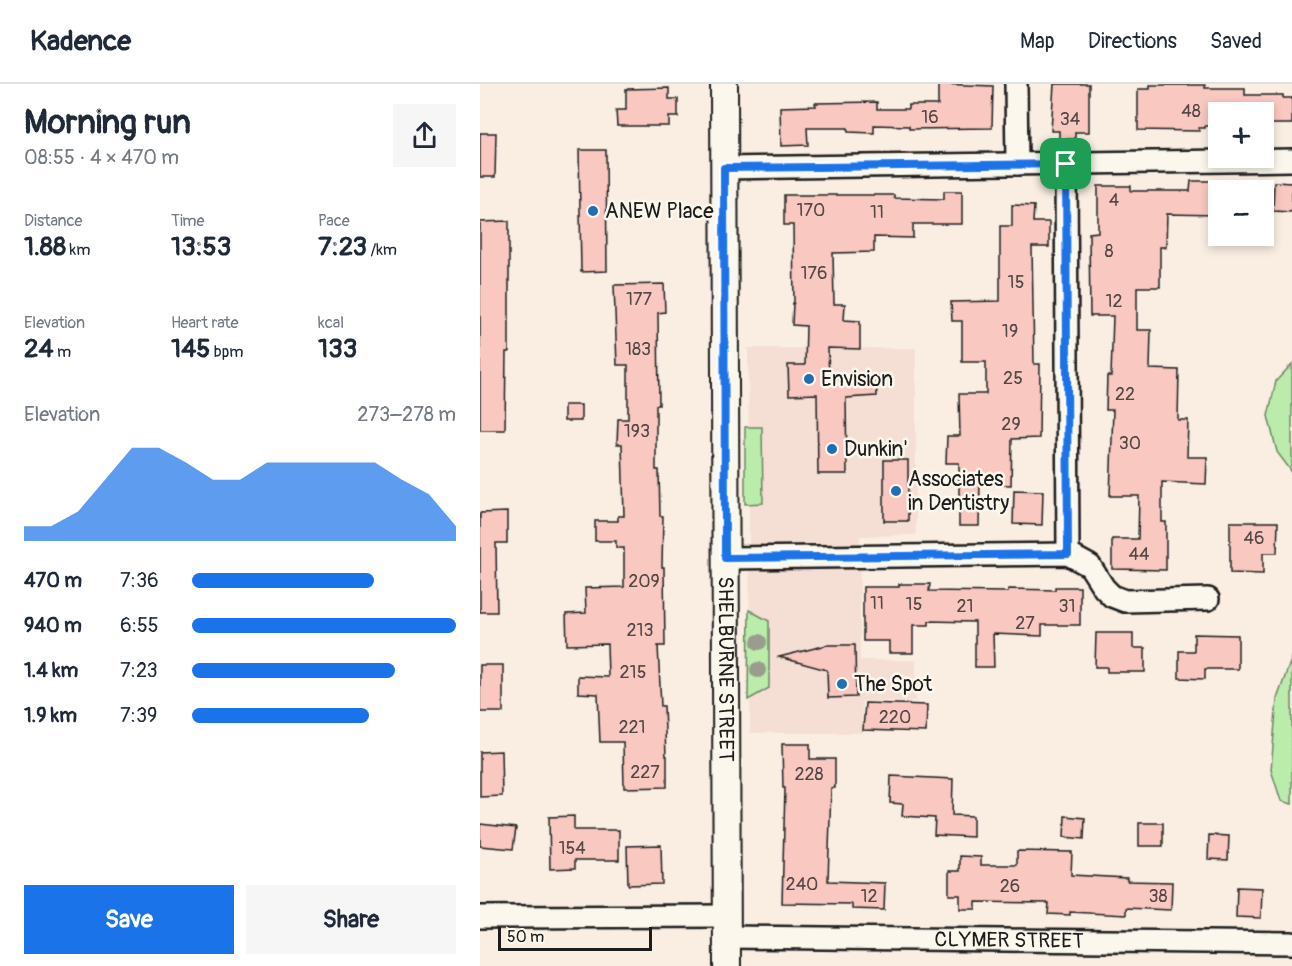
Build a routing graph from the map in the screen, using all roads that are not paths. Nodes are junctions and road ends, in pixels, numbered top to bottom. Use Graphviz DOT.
graph roads {
  1 [pos="724,84"];
  2 [pos="1016,84"];
  3 [pos="1292,160"];
  4 [pos="1017,164"];
  5 [pos="1066,164"];
  6 [pos="724,168"];
  7 [pos="1068,554"];
  8 [pos="725,558"];
  9 [pos="1208,599"];
  10 [pos="480,917"];
  11 [pos="727,927"];
  12 [pos="1292,943"];
  13 [pos="727,966"];
  1 -- 6 [label="main road, SHELBURNE STREET"];
  2 -- 4 [label="street"];
  3 -- 5 [label="street"];
  4 -- 5 [label="street"];
  4 -- 6 [label="street"];
  5 -- 7 [label="street"];
  6 -- 8 [label="main road, SHELBURNE STREET"];
  7 -- 8 [label="street"];
  7 -- 9 [label="street"];
  8 -- 11 [label="main road, SHELBURNE STREET"];
  10 -- 11 [label="street, CLYMER STREET"];
  11 -- 12 [label="street, CLYMER STREET"];
  11 -- 13 [label="main road, SHELBURNE STREET"];
}
